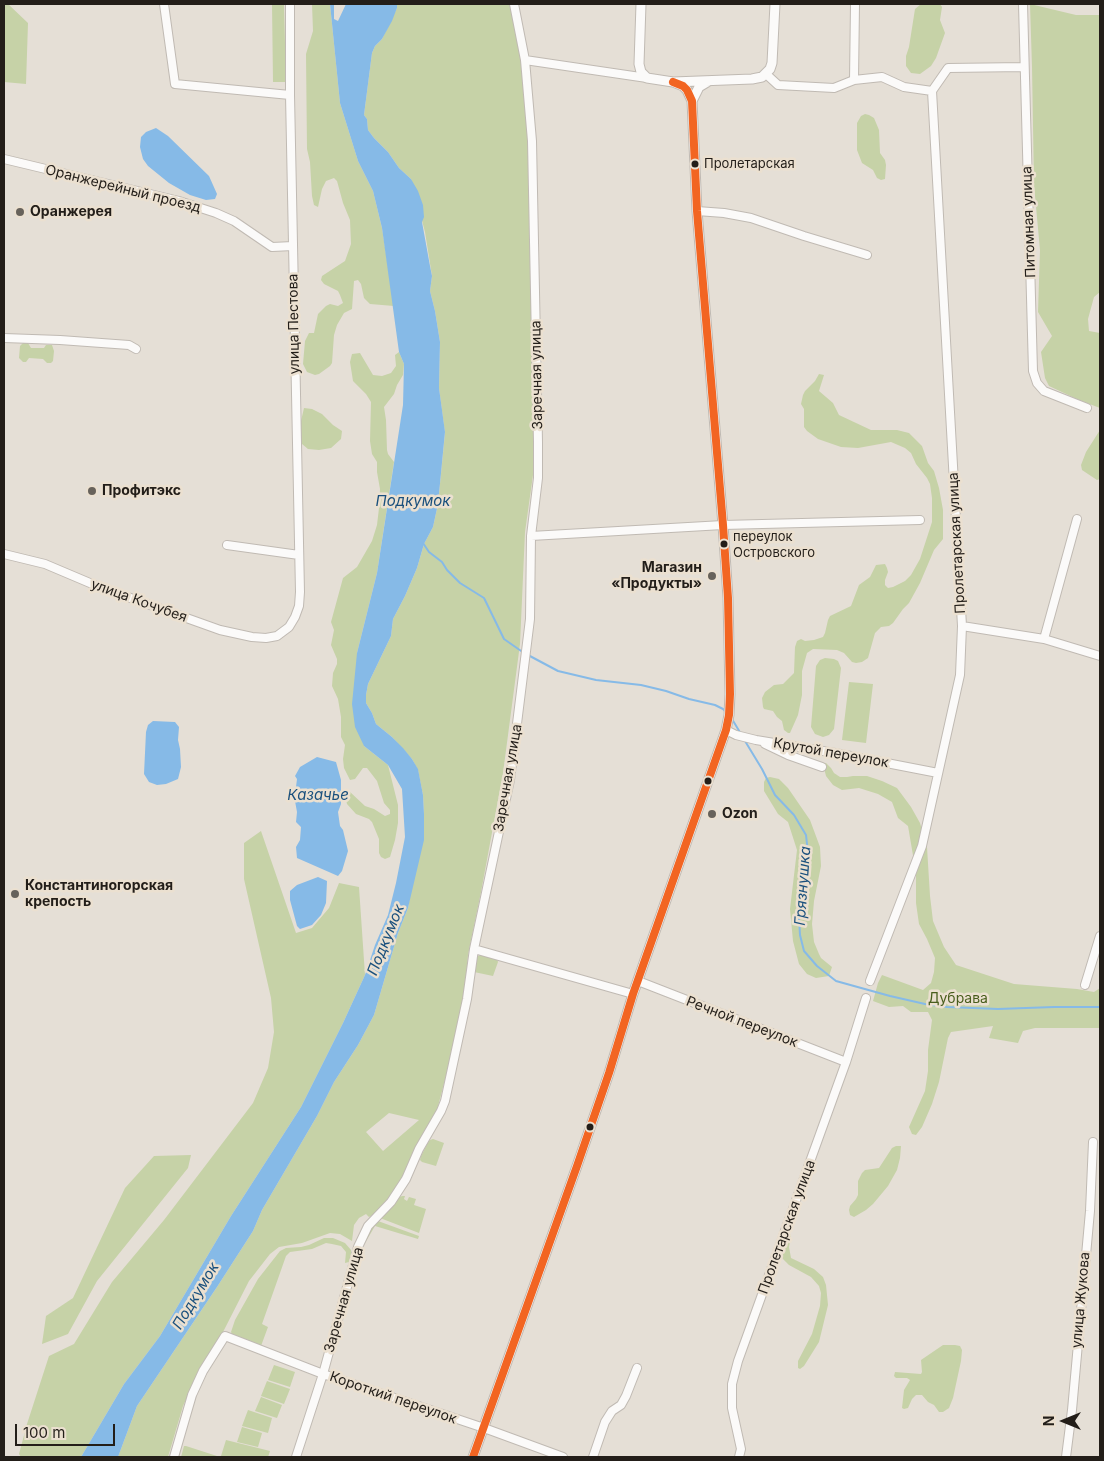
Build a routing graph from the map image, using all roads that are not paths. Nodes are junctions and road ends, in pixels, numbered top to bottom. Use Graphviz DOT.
graph roads {
  1 [pos="164,4"];
  2 [pos="290,4"];
  3 [pos="514,4"];
  4 [pos="641,4"];
  5 [pos="775,4"];
  6 [pos="854,4"];
  7 [pos="1023,4"];
  8 [pos="525,60"];
  9 [pos="639,64"];
  10 [pos="1024,67"];
  11 [pos="766,74"];
  12 [pos="630,76"];
  13 [pos="647,78"];
  14 [pos="711,80"];
  15 [pos="854,80"];
  16 [pos="673,82"];
  17 [pos="932,91"];
  18 [pos="290,95"];
  19 [pos="692,101"];
  20 [pos="4,159"];
  21 [pos="697,211"];
  22 [pos="293,246"];
  23 [pos="867,255"];
  24 [pos="4,338"];
  25 [pos="136,349"];
  26 [pos="1087,408"];
  27 [pos="1077,519"];
  28 [pos="920,520"];
  29 [pos="723,525"];
  30 [pos="531,536"];
  31 [pos="227,545"];
  32 [pos="4,554"];
  33 [pos="299,555"];
  34 [pos="962,626"];
  35 [pos="277,636"];
  36 [pos="1044,639"];
  37 [pos="1100,656"];
  38 [pos="726,728"];
  39 [pos="756,740"];
  40 [pos="822,767"];
  41 [pos="938,773"];
  42 [pos="1100,936"];
  43 [pos="474,950"];
  44 [pos="638,981"];
  45 [pos="870,981"];
  46 [pos="1085,985"];
  47 [pos="633,994"];
  48 [pos="866,998"];
  49 [pos="846,1062"];
  50 [pos="1093,1142"];
  51 [pos="637,1368"];
  52 [pos="323,1374"];
  53 [pos="484,1428"];
  54 [pos="174,1457"];
  55 [pos="296,1457"];
  56 [pos="473,1457"];
  57 [pos="563,1457"];
  58 [pos="592,1457"];
  59 [pos="739,1457"];
  60 [pos="1066,1457"];
  1 -- 18 [label="street"];
  2 -- 18 [label="street, улица Пестова"];
  3 -- 8 [label="street, Заречная улица"];
  4 -- 9 [label="street"];
  5 -- 11 [label="street"];
  6 -- 15 [label="street"];
  7 -- 10 [label="street, Питомная улица"];
  8 -- 12 [label="street"];
  8 -- 30 [label="street, Заречная улица"];
  9 -- 12 [label="street"];
  9 -- 13 [label="street"];
  10 -- 17 [label="street"];
  10 -- 26 [label="street, Питомная улица"];
  11 -- 14 [label="street"];
  11 -- 15 [label="street"];
  12 -- 13 [label="street"];
  13 -- 16 [label="street"];
  14 -- 16 [label="street"];
  14 -- 19 [label="street"];
  15 -- 17 [label="street"];
  16 -- 19 [label="street"];
  17 -- 34 [label="street, Пролетарская улица"];
  18 -- 22 [label="street, улица Пестова"];
  19 -- 21 [label="street"];
  20 -- 22 [label="street, Оранжерейный проезд"];
  21 -- 23 [label="street"];
  21 -- 29 [label="street"];
  22 -- 33 [label="street, улица Пестова"];
  24 -- 25 [label="street"];
  27 -- 36 [label="street"];
  28 -- 29 [label="street"];
  29 -- 30 [label="street"];
  29 -- 38 [label="street"];
  30 -- 43 [label="street, Заречная улица"];
  31 -- 33 [label="street"];
  32 -- 35 [label="street, улица Кочубея"];
  33 -- 35 [label="street, улица Пестова"];
  34 -- 36 [label="street"];
  34 -- 41 [label="street, Пролетарская улица"];
  36 -- 37 [label="street"];
  38 -- 39 [label="street, Крутой переулок"];
  38 -- 44 [label="street"];
  39 -- 40 [label="street"];
  39 -- 41 [label="street, Крутой переулок"];
  41 -- 45 [label="street, Пролетарская улица"];
  42 -- 46 [label="street"];
  43 -- 47 [label="street"];
  43 -- 52 [label="street, Заречная улица"];
  44 -- 47 [label="street"];
  44 -- 49 [label="street, Речной переулок"];
  47 -- 53 [label="street"];
  48 -- 49 [label="street, Пролетарская улица"];
  49 -- 59 [label="street, Пролетарская улица"];
  50 -- 60 [label="street, улица Жукова"];
  51 -- 58 [label="street"];
  52 -- 53 [label="street, Короткий переулок"];
  52 -- 54 [label="street, Короткий переулок"];
  52 -- 55 [label="street, Заречная улица"];
  53 -- 56 [label="street"];
  53 -- 57 [label="street, Короткий переулок"];
}
